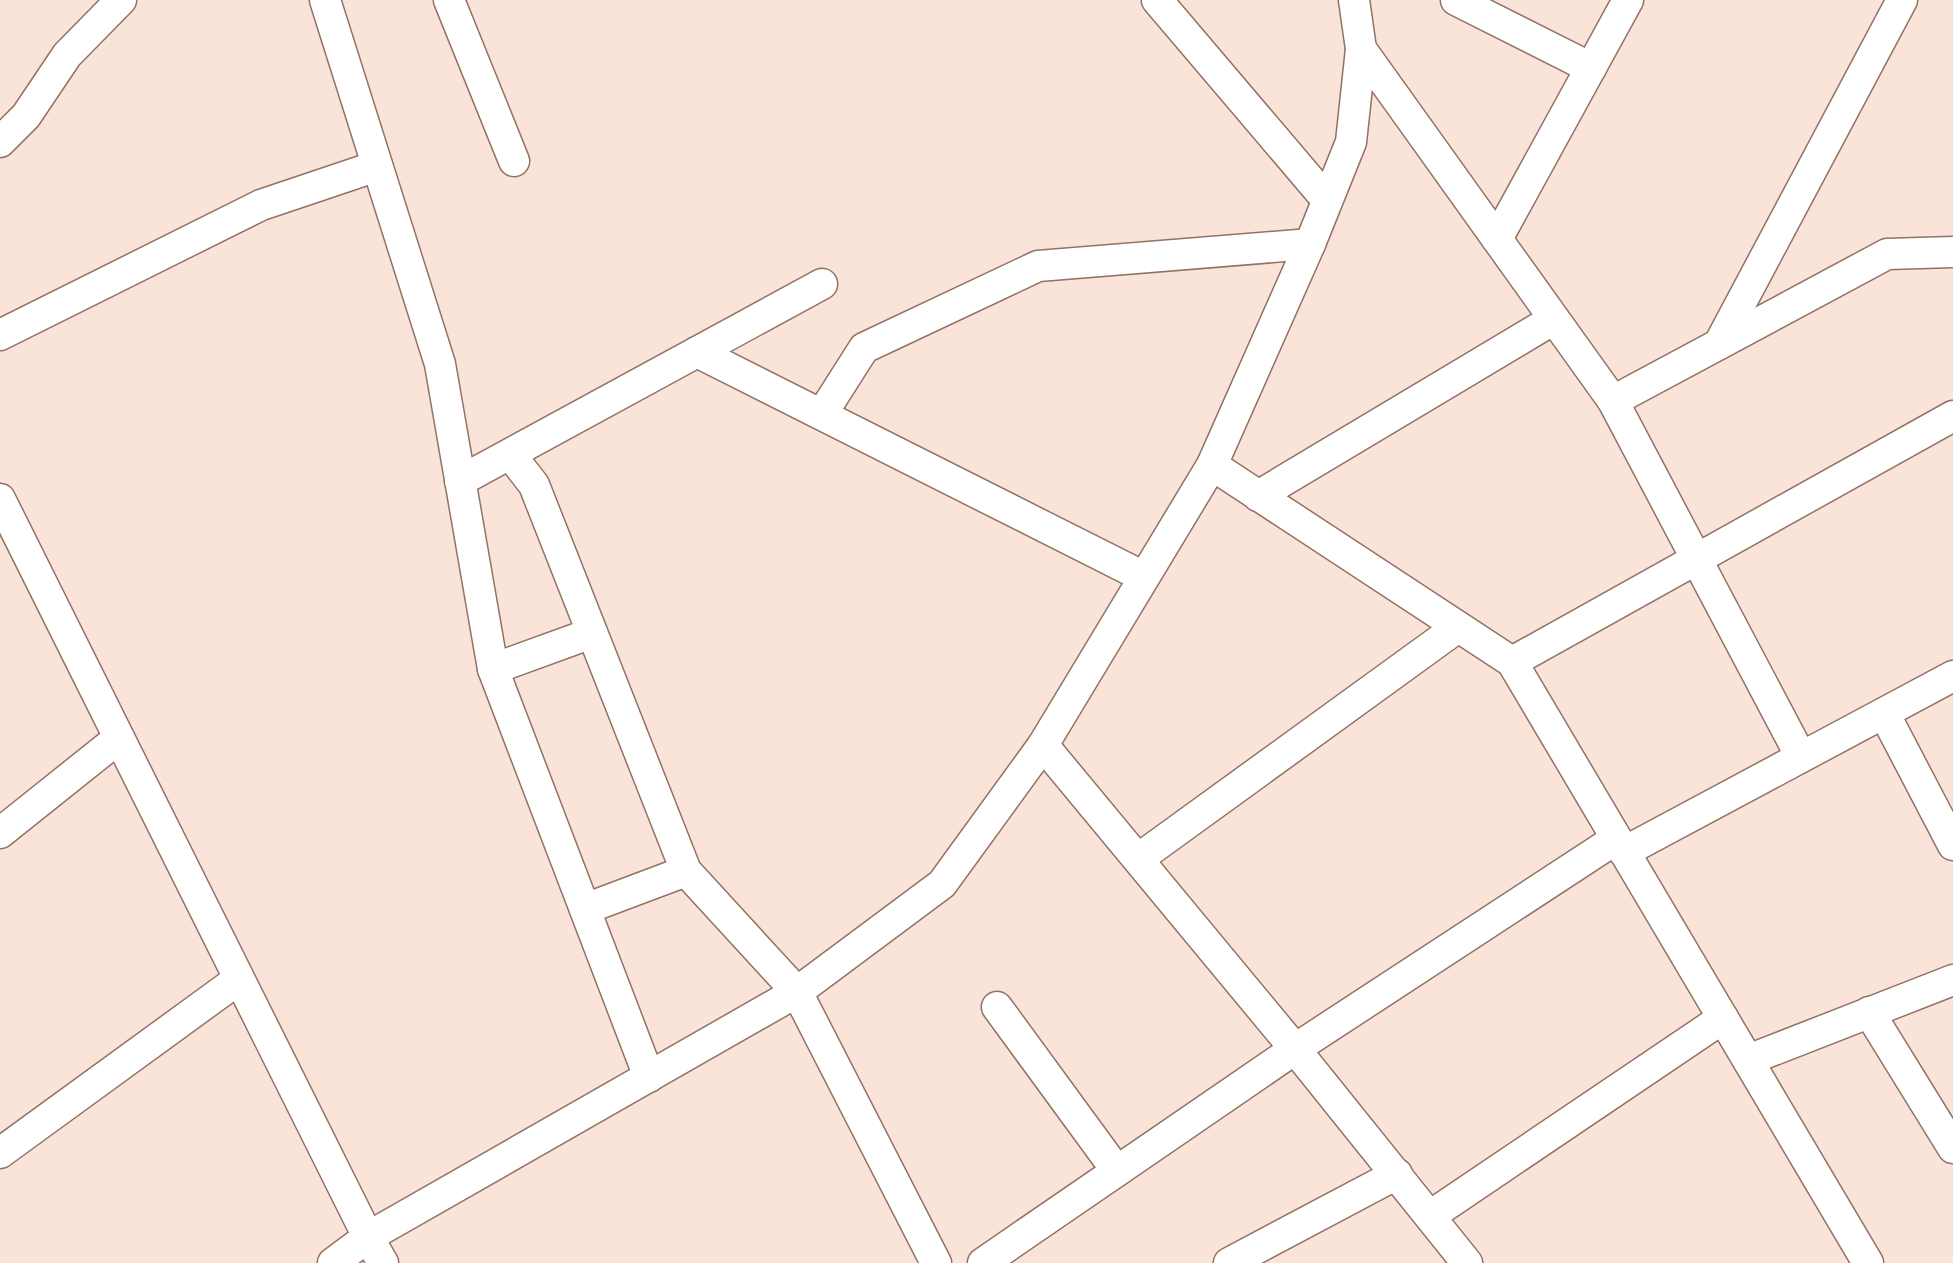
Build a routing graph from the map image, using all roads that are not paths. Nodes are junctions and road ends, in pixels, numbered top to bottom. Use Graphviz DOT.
graph roads {
  1 [pos="121,0"];
  2 [pos="325,0"];
  3 [pos="449,0"];
  4 [pos="1157,0"];
  5 [pos="1354,0"];
  6 [pos="1456,0"];
  7 [pos="1628,0"];
  8 [pos="1902,0"];
  9 [pos="1361,49"];
  10 [pos="1591,68"];
  11 [pos="0,142"];
  12 [pos="514,161"];
  13 [pos="377,166"];
  14 [pos="1327,200"];
  15 [pos="1497,239"];
  16 [pos="1310,244"];
  17 [pos="1953,252"];
  18 [pos="822,284"];
  19 [pos="1554,319"];
  20 [pos="0,335"];
  21 [pos="1719,344"];
  22 [pos="697,352"];
  23 [pos="1613,401"];
  24 [pos="822,414"];
  25 [pos="1953,416"];
  26 [pos="510,454"];
  27 [pos="1212,465"];
  28 [pos="460,481"];
  29 [pos="1258,496"];
  30 [pos="0,499"];
  31 [pos="1696,559"];
  32 [pos="1144,577"];
  33 [pos="1458,627"];
  34 [pos="592,633"];
  35 [pos="1512,662"];
  36 [pos="493,669"];
  37 [pos="1953,676"];
  38 [pos="1884,713"];
  39 [pos="119,738"];
  40 [pos="1043,745"];
  41 [pos="1801,757"];
  42 [pos="2,828"];
  43 [pos="1620,845"];
  44 [pos="1953,845"];
  45 [pos="1138,859"];
  46 [pos="686,871"];
  47 [pos="585,909"];
  48 [pos="239,979"];
  49 [pos="1953,980"];
  50 [pos="797,992"];
  51 [pos="997,1007"];
  52 [pos="1869,1012"];
  53 [pos="1723,1018"];
  54 [pos="1295,1049"];
  55 [pos="1748,1060"];
  56 [pos="649,1077"];
  57 [pos="1953,1148"];
  58 [pos="0,1153"];
  59 [pos="1117,1171"];
  60 [pos="1397,1174"];
  61 [pos="1430,1216"];
  62 [pos="376,1250"];
  63 [pos="333,1263"];
  64 [pos="936,1263"];
  65 [pos="983,1263"];
  66 [pos="1229,1263"];
  67 [pos="1467,1263"];
  68 [pos="1868,1263"];
  1 -- 11 [label="street"];
  2 -- 13 [label="street"];
  3 -- 12 [label="street"];
  4 -- 14 [label="street"];
  5 -- 9 [label="street"];
  6 -- 10 [label="street"];
  7 -- 10 [label="street"];
  8 -- 21 [label="street"];
  9 -- 14 [label="street"];
  9 -- 15 [label="street"];
  10 -- 15 [label="street"];
  13 -- 20 [label="street"];
  13 -- 28 [label="street"];
  14 -- 16 [label="street"];
  15 -- 19 [label="street"];
  16 -- 24 [label="street"];
  16 -- 27 [label="street"];
  17 -- 21 [label="street"];
  18 -- 22 [label="street"];
  19 -- 23 [label="street"];
  19 -- 29 [label="street"];
  21 -- 23 [label="street"];
  22 -- 24 [label="street"];
  22 -- 26 [label="street"];
  23 -- 31 [label="street"];
  24 -- 32 [label="street"];
  25 -- 31 [label="street"];
  26 -- 28 [label="street"];
  26 -- 34 [label="street"];
  27 -- 29 [label="street"];
  27 -- 32 [label="street"];
  28 -- 36 [label="street"];
  29 -- 33 [label="street"];
  30 -- 39 [label="street"];
  31 -- 35 [label="street"];
  31 -- 41 [label="street"];
  32 -- 40 [label="street"];
  33 -- 35 [label="street"];
  33 -- 45 [label="street"];
  34 -- 36 [label="street"];
  34 -- 46 [label="street"];
  35 -- 43 [label="street"];
  36 -- 47 [label="street"];
  37 -- 38 [label="street"];
  38 -- 41 [label="street"];
  38 -- 44 [label="street"];
  39 -- 42 [label="street"];
  39 -- 48 [label="street"];
  40 -- 45 [label="street"];
  40 -- 50 [label="street"];
  41 -- 43 [label="street"];
  43 -- 53 [label="street"];
  43 -- 54 [label="street"];
  45 -- 54 [label="street"];
  46 -- 47 [label="street"];
  46 -- 50 [label="street"];
  47 -- 56 [label="street"];
  48 -- 58 [label="street"];
  48 -- 62 [label="street"];
  49 -- 52 [label="street"];
  50 -- 56 [label="street"];
  50 -- 64 [label="street"];
  51 -- 59 [label="street"];
  52 -- 55 [label="street"];
  52 -- 57 [label="street"];
  53 -- 55 [label="street"];
  53 -- 61 [label="street"];
  54 -- 59 [label="street"];
  54 -- 60 [label="street"];
  55 -- 68 [label="street"];
  56 -- 62 [label="street"];
  59 -- 65 [label="street"];
  60 -- 61 [label="street"];
  60 -- 66 [label="street"];
  61 -- 67 [label="street"];
  62 -- 63 [label="street"];
}
